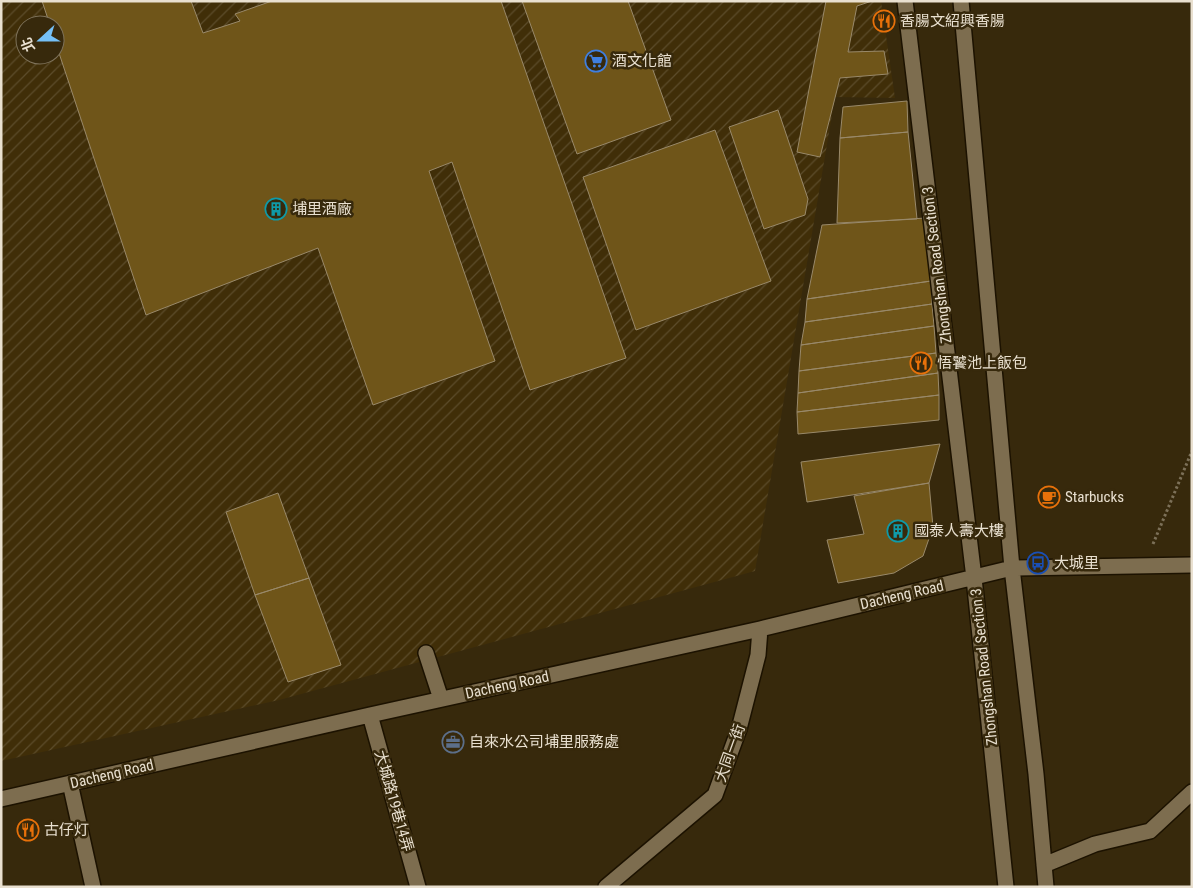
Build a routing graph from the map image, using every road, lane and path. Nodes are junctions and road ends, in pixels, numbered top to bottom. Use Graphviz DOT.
graph roads {
  1 [pos="905,1"];
  2 [pos="961,1"];
  3 [pos="1192,451"];
  4 [pos="1144,565"];
  5 [pos="1192,565"];
  6 [pos="1012,568"];
  7 [pos="974,578"];
  8 [pos="760,629"];
  9 [pos="426,653"];
  10 [pos="441,699"];
  11 [pos="370,715"];
  12 [pos="70,783"];
  13 [pos="1192,792"];
  14 [pos="1,799"];
  15 [pos="1044,865"];
  16 [pos="93,887"];
  17 [pos="418,887"];
  18 [pos="606,887"];
  19 [pos="1006,887"];
  20 [pos="1046,887"];
  1 -- 7 [label="street, Zhongshan Road Section 3"];
  2 -- 6 [label="street"];
  3 -- 4 [label="path"];
  4 -- 5 [label="street, Dacheng Road"];
  4 -- 6 [label="street, Dacheng Road"];
  6 -- 7 [label="street, Dacheng Road"];
  6 -- 15 [label="street"];
  7 -- 8 [label="street, Dacheng Road"];
  7 -- 19 [label="street, Zhongshan Road Section 3"];
  8 -- 10 [label="street, Dacheng Road"];
  8 -- 18 [label="street, 大同一街"];
  9 -- 10 [label="street"];
  10 -- 11 [label="street, Dacheng Road"];
  11 -- 12 [label="street, Dacheng Road"];
  11 -- 17 [label="street, 大城路19巷14弄"];
  12 -- 14 [label="street, Dacheng Road"];
  12 -- 16 [label="street"];
  13 -- 15 [label="street"];
  15 -- 20 [label="street"];
}
